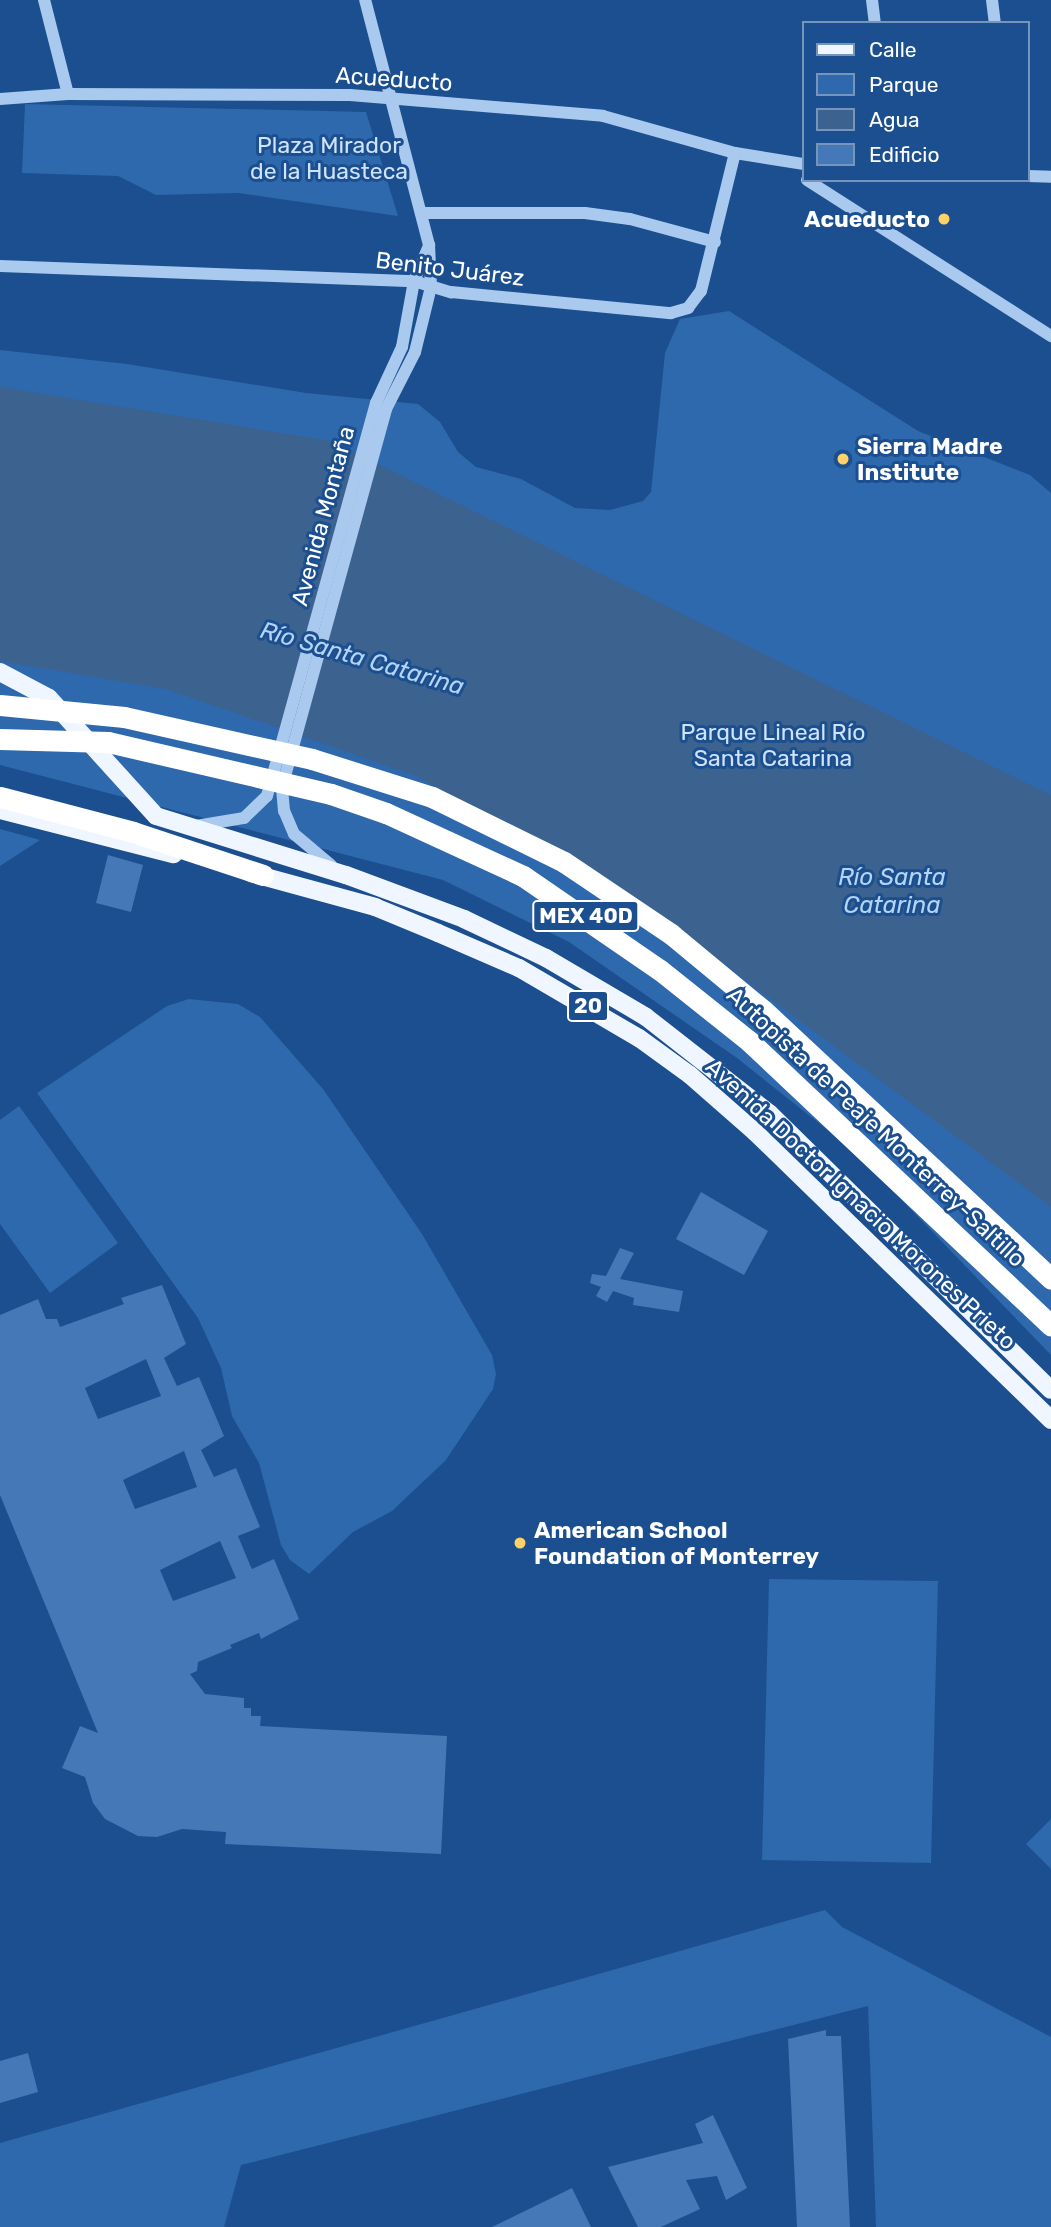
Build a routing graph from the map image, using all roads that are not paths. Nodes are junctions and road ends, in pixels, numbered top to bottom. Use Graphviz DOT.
graph roads {
  1 [pos="44,0"];
  2 [pos="365,0"];
  3 [pos="872,0"];
  4 [pos="992,0"];
  5 [pos="875,21"];
  6 [pos="995,21"];
  7 [pos="68,94"];
  8 [pos="0,99"];
  9 [pos="391,101"];
  10 [pos="735,153"];
  11 [pos="778,163"];
  12 [pos="802,164"];
  13 [pos="1030,176"];
  14 [pos="802,177"];
  15 [pos="1051,177"];
  16 [pos="811,182"];
  17 [pos="421,213"];
  18 [pos="715,242"];
  19 [pos="429,245"];
  20 [pos="0,266"];
  21 [pos="414,281"];
  22 [pos="431,287"];
  23 [pos="1051,336"];
  24 [pos="381,406"];
  25 [pos="0,672"];
  26 [pos="0,705"];
  27 [pos="0,739"];
  28 [pos="277,786"];
  29 [pos="0,797"];
  30 [pos="0,810"];
  31 [pos="184,827"];
  32 [pos="263,875"];
  33 [pos="346,875"];
  34 [pos="1051,1279"];
  35 [pos="1051,1326"];
  36 [pos="1051,1390"];
  37 [pos="1051,1420"];
  1 -- 7 [label="street"];
  2 -- 9 [label="street"];
  3 -- 5 [label="street"];
  4 -- 6 [label="street"];
  7 -- 8 [label="street, Acueducto"];
  7 -- 9 [label="street, Acueducto"];
  9 -- 10 [label="street, Acueducto"];
  9 -- 17 [label="street"];
  10 -- 11 [label="street, Acueducto"];
  10 -- 18 [label="street, Benito Juárez"];
  11 -- 12 [label="street"];
  11 -- 14 [label="street"];
  13 -- 15 [label="street"];
  16 -- 23 [label="street"];
  17 -- 18 [label="street"];
  17 -- 19 [label="street"];
  18 -- 22 [label="street, Benito Juárez"];
  19 -- 21 [label="street, Avenida Montaña"];
  19 -- 22 [label="street"];
  20 -- 21 [label="street, Benito Juárez"];
  21 -- 22 [label="street, Benito Juárez"];
  21 -- 24 [label="street, Avenida Montaña"];
  22 -- 24 [label="street"];
  24 -- 28 [label="street, Avenida Montaña, bridge"];
  25 -- 31 [label="main road, Avenida Doctor Ignacio Morones Prieto / 20"];
  26 -- 34 [label="highway, Autopista de Peaje Monterrey-Saltillo / MEX 40D, bridge"];
  27 -- 35 [label="highway, Autopista de Peaje Monterrey-Saltillo / MEX 40D, bridge"];
  28 -- 31 [label="street, Avenida Montaña"];
  28 -- 33 [label="street, Avenida Montaña"];
  29 -- 32 [label="highway"];
  30 -- 32 [label="main road, Avenida Doctor Ignacio Morones Prieto / 20"];
  31 -- 33 [label="main road, Avenida Doctor Ignacio Morones Prieto / 20"];
  32 -- 37 [label="main road, Avenida Doctor Ignacio Morones Prieto / 20"];
  33 -- 36 [label="main road, Avenida Doctor Ignacio Morones Prieto / 20"];
}
